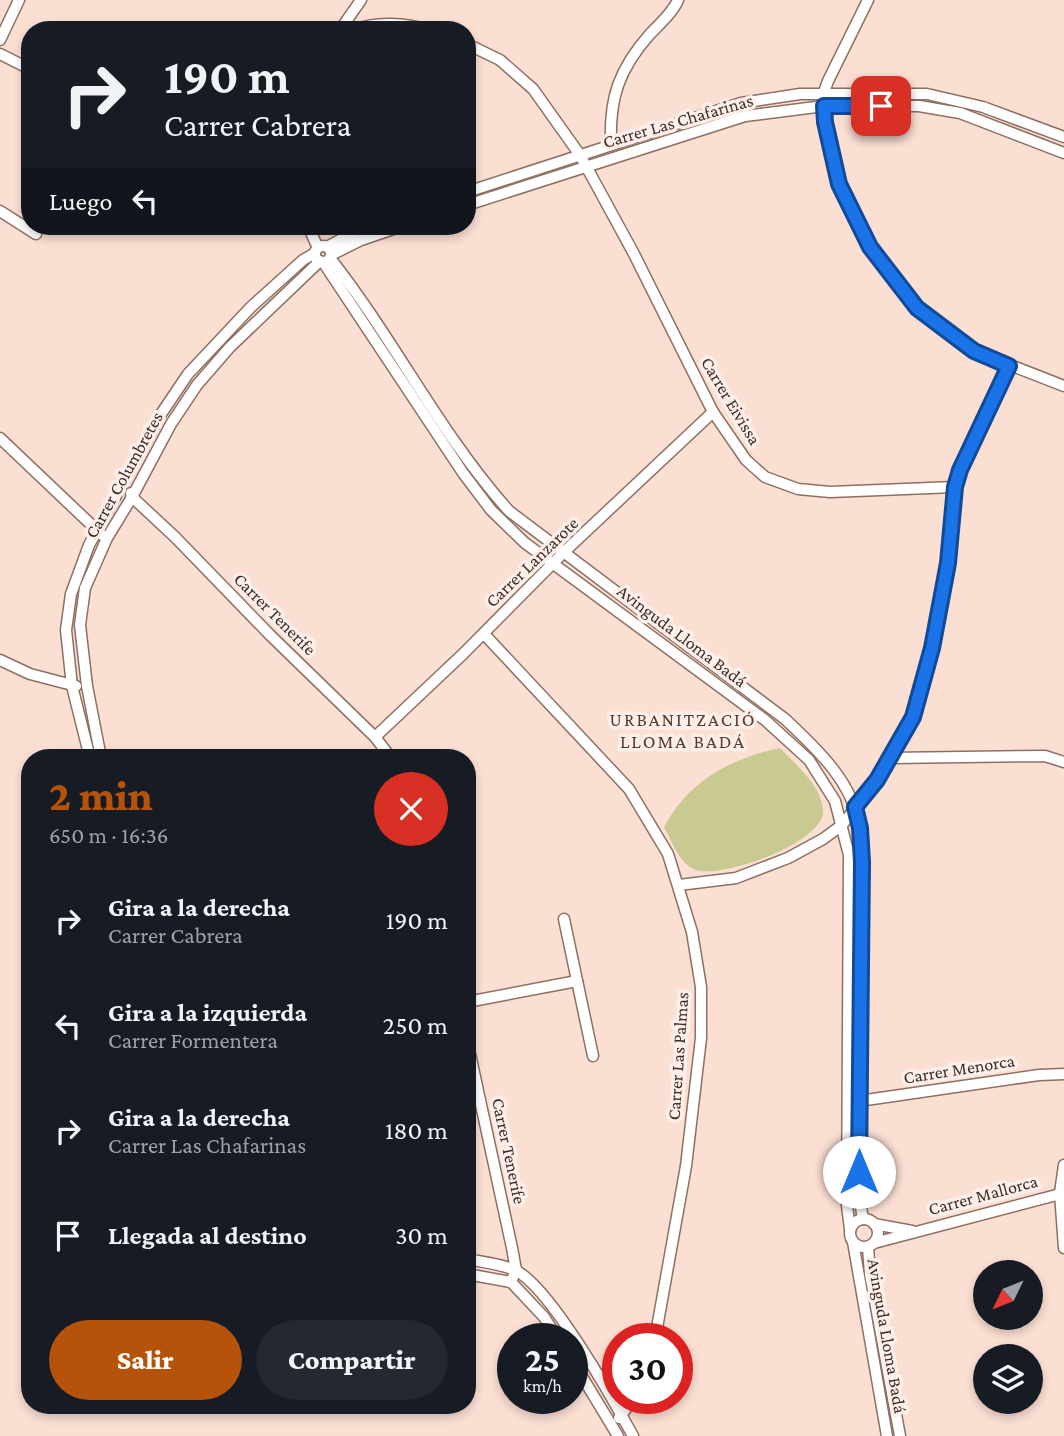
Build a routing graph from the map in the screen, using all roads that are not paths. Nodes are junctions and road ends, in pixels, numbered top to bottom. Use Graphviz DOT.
graph roads {
  1 [pos="19,0"];
  2 [pos="361,0"];
  3 [pos="678,0"];
  4 [pos="868,0"];
  5 [pos="346,21"];
  6 [pos="0,40"];
  7 [pos="476,48"];
  8 [pos="0,54"];
  9 [pos="21,64"];
  10 [pos="824,92"];
  11 [pos="824,106"];
  12 [pos="1064,137"];
  13 [pos="611,145"];
  14 [pos="1064,153"];
  15 [pos="580,155"];
  16 [pos="587,166"];
  17 [pos="476,189"];
  18 [pos="476,202"];
  19 [pos="0,211"];
  20 [pos="21,224"];
  21 [pos="313,235"];
  22 [pos="353,235"];
  23 [pos="376,235"];
  24 [pos="324,255"];
  25 [pos="1009,366"];
  26 [pos="1064,386"];
  27 [pos="713,412"];
  28 [pos="0,438"];
  29 [pos="126,479"];
  30 [pos="955,487"];
  31 [pos="132,498"];
  32 [pos="97,531"];
  33 [pos="107,538"];
  34 [pos="564,552"];
  35 [pos="553,563"];
  36 [pos="484,634"];
  37 [pos="0,660"];
  38 [pos="72,686"];
  39 [pos="87,686"];
  40 [pos="375,737"];
  41 [pos="88,749"];
  42 [pos="100,749"];
  43 [pos="384,749"];
  44 [pos="890,758"];
  45 [pos="1064,762"];
  46 [pos="855,807"];
  47 [pos="842,825"];
  48 [pos="679,885"];
  49 [pos="564,919"];
  50 [pos="577,981"];
  51 [pos="476,1000"];
  52 [pos="593,1056"];
  53 [pos="1064,1074"];
  54 [pos="476,1082"];
  55 [pos="859,1101"];
  56 [pos="1064,1165"];
  57 [pos="1062,1193"];
  58 [pos="863,1219"];
  59 [pos="874,1224"];
  60 [pos="850,1229"];
  61 [pos="914,1231"];
  62 [pos="853,1242"];
  63 [pos="871,1245"];
  64 [pos="1064,1248"];
  65 [pos="476,1261"];
  66 [pos="516,1270"];
  67 [pos="476,1276"];
  68 [pos="511,1282"];
  69 [pos="548,1323"];
  70 [pos="657,1323"];
  71 [pos="588,1387"];
  72 [pos="621,1415"];
  73 [pos="611,1425"];
  74 [pos="618,1436"];
  75 [pos="633,1436"];
  76 [pos="887,1436"];
  77 [pos="900,1436"];
  1 -- 6 [label="street"];
  2 -- 5 [label="street"];
  3 -- 13 [label="street"];
  4 -- 10 [label="street"];
  7 -- 15 [label="street, Carrer Eivissa"];
  8 -- 9 [label="street"];
  10 -- 11 [label="street"];
  10 -- 12 [label="street, Carrer Las Chafarinas"];
  10 -- 13 [label="street, Carrer Las Chafarinas"];
  11 -- 14 [label="street, Carrer Las Chafarinas"];
  11 -- 16 [label="street, Carrer Las Chafarinas"];
  11 -- 25 [label="street"];
  13 -- 15 [label="street, Carrer Las Chafarinas"];
  15 -- 16 [label="street, Carrer Eivissa"];
  15 -- 17 [label="street, Carrer Las Chafarinas"];
  16 -- 18 [label="street, Carrer Las Chafarinas"];
  16 -- 27 [label="street, Carrer Eivissa"];
  19 -- 20 [label="street"];
  21 -- 24 [label="street"];
  22 -- 24 [label="street"];
  23 -- 24 [label="street"];
  24 -- 29 [label="street, Carrer Columbretes"];
  24 -- 31 [label="street, Carrer Columbretes"];
  24 -- 34 [label="street, Avinguda Lloma Badá"];
  24 -- 35 [label="street, Avinguda Lloma Badá"];
  25 -- 26 [label="street"];
  25 -- 30 [label="street"];
  27 -- 30 [label="street, Carrer Eivissa"];
  27 -- 34 [label="street, Carrer Lanzarote"];
  28 -- 32 [label="street"];
  29 -- 31 [label="street"];
  29 -- 32 [label="street, Carrer Columbretes"];
  30 -- 44 [label="street"];
  31 -- 33 [label="street, Carrer Columbretes"];
  31 -- 40 [label="street, Carrer Tenerife"];
  32 -- 33 [label="street"];
  32 -- 38 [label="street, Carrer Columbretes"];
  33 -- 39 [label="street, Carrer Columbretes"];
  34 -- 35 [label="street, Carrer Lanzarote"];
  34 -- 46 [label="street, Avinguda Lloma Badá"];
  35 -- 36 [label="street, Carrer Lanzarote"];
  35 -- 47 [label="street, Avinguda Lloma Badá"];
  36 -- 40 [label="street, Carrer Lanzarote"];
  36 -- 48 [label="street, Carrer Las Palmas"];
  37 -- 38 [label="street"];
  38 -- 39 [label="street"];
  38 -- 41 [label="street, Carrer Columbretes"];
  39 -- 42 [label="street, Carrer Columbretes"];
  40 -- 43 [label="street, Carrer Tenerife"];
  44 -- 45 [label="street"];
  44 -- 46 [label="street"];
  46 -- 47 [label="street"];
  46 -- 55 [label="street, Avinguda Lloma Badá"];
  47 -- 48 [label="street"];
  47 -- 60 [label="street, Avinguda Lloma Badá"];
  48 -- 70 [label="street, Carrer Las Palmas"];
  49 -- 50 [label="street"];
  50 -- 51 [label="street"];
  50 -- 52 [label="street"];
  53 -- 55 [label="street, Carrer Menorca"];
  54 -- 66 [label="street, Carrer Tenerife"];
  55 -- 58 [label="street, Avinguda Lloma Badá"];
  56 -- 57 [label="street"];
  57 -- 61 [label="street, Carrer Mallorca"];
  57 -- 64 [label="street"];
  58 -- 59 [label="street"];
  58 -- 60 [label="street"];
  59 -- 61 [label="street, Carrer Mallorca"];
  59 -- 63 [label="street"];
  60 -- 62 [label="street"];
  61 -- 63 [label="street, Carrer Mallorca"];
  62 -- 63 [label="street"];
  62 -- 76 [label="street, Avinguda Lloma Badá"];
  63 -- 77 [label="street, Avinguda Lloma Badá"];
  65 -- 66 [label="street"];
  66 -- 68 [label="street"];
  66 -- 72 [label="street"];
  67 -- 68 [label="street"];
  68 -- 69 [label="street"];
  71 -- 73 [label="street"];
  72 -- 73 [label="street"];
  72 -- 75 [label="street"];
  73 -- 74 [label="street"];
}
